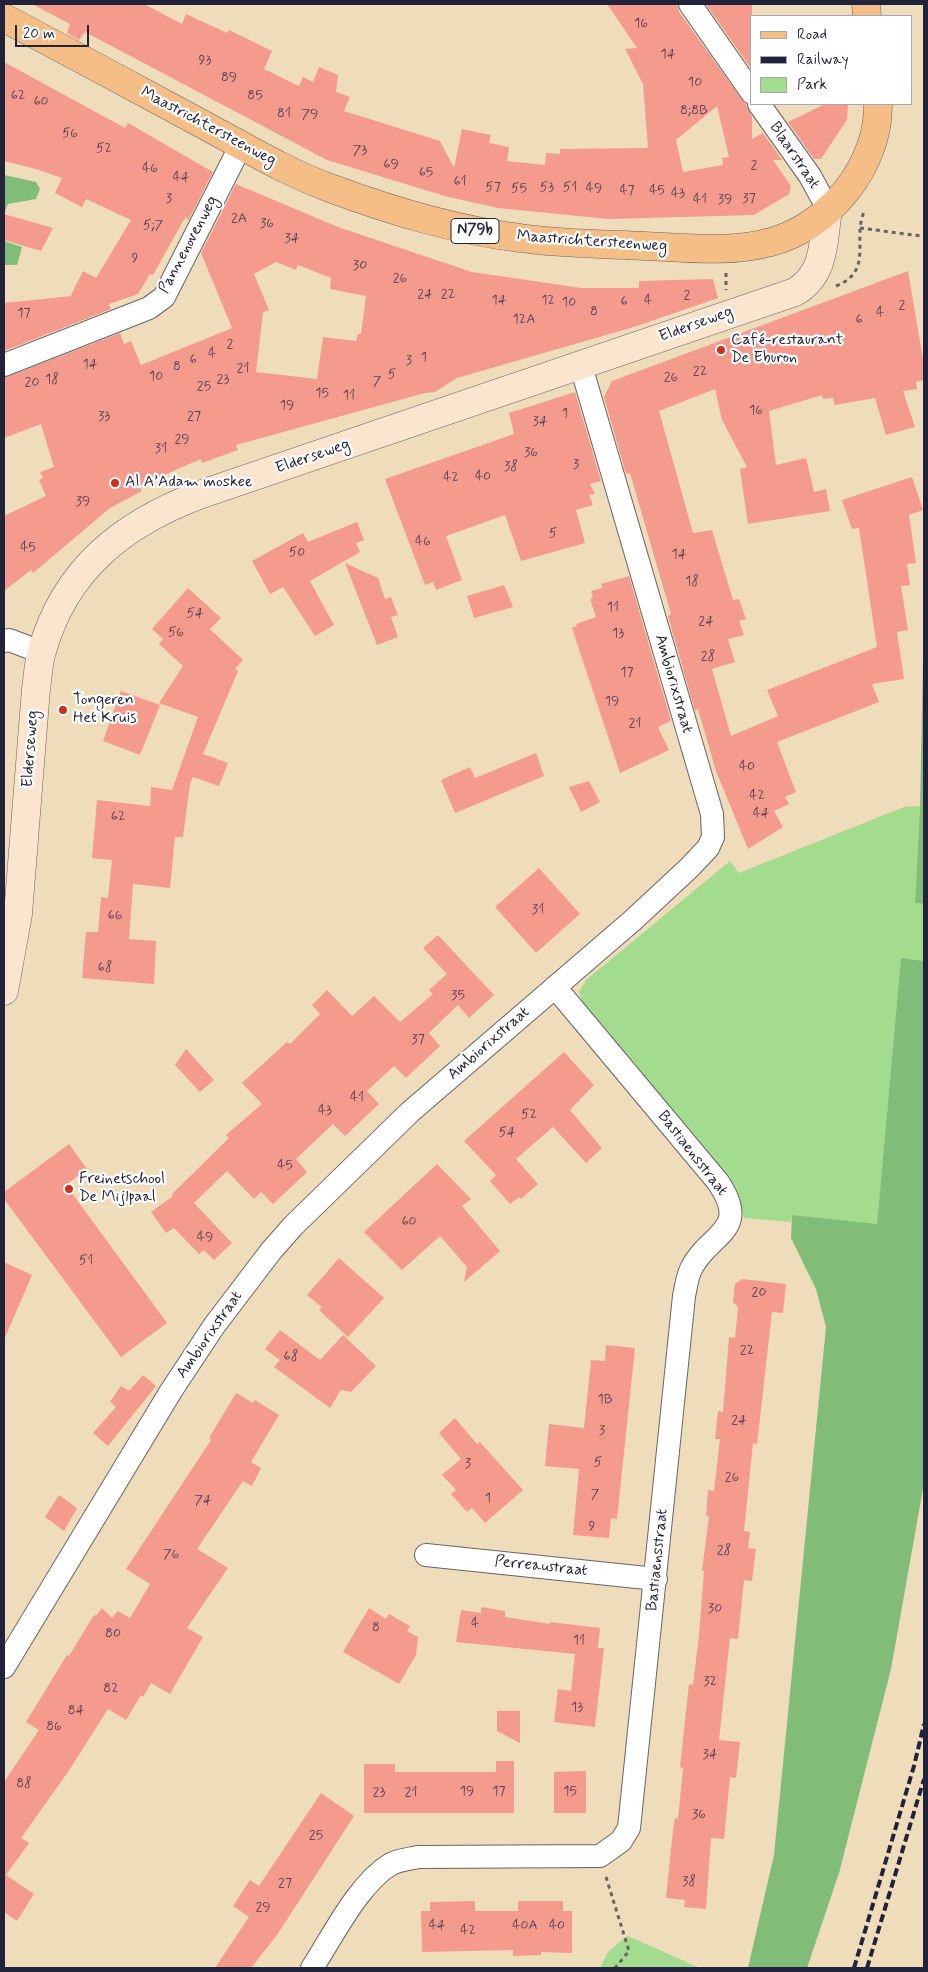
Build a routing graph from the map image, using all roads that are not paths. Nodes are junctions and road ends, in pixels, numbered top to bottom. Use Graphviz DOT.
graph roads {
  1 [pos="690,4"];
  2 [pos="4,18"];
  3 [pos="750,90"];
  4 [pos="761,105"];
  5 [pos="878,105"];
  6 [pos="241,145"];
  7 [pos="828,209"];
  8 [pos="4,365"];
  9 [pos="581,366"];
  10 [pos="6,638"];
  11 [pos="41,652"];
  12 [pos="555,987"];
  13 [pos="4,991"];
  14 [pos="426,1555"];
  15 [pos="656,1579"];
  16 [pos="4,1667"];
  17 [pos="312,1968"];
  1 -- 3 [label="street"];
  2 -- 6 [label="main road, Maastrichtersteenweg / N79b"];
  4 -- 7 [label="street, Blaarstraat"];
  5 -- 7 [label="main road, Maastrichtersteenweg / N79b"];
  6 -- 7 [label="main road, Maastrichtersteenweg / N79b"];
  6 -- 8 [label="street, Pannenovenweg"];
  7 -- 9 [label="main road, Elderseweg"];
  9 -- 11 [label="main road, Elderseweg"];
  9 -- 12 [label="street, Ambiorixstraat"];
  10 -- 11 [label="street"];
  11 -- 13 [label="main road, Elderseweg"];
  12 -- 15 [label="street, Bastiaensstraat"];
  12 -- 16 [label="street, Ambiorixstraat"];
  14 -- 15 [label="street, Perreaustraat"];
  15 -- 17 [label="street, Bastiaensstraat"];
}
